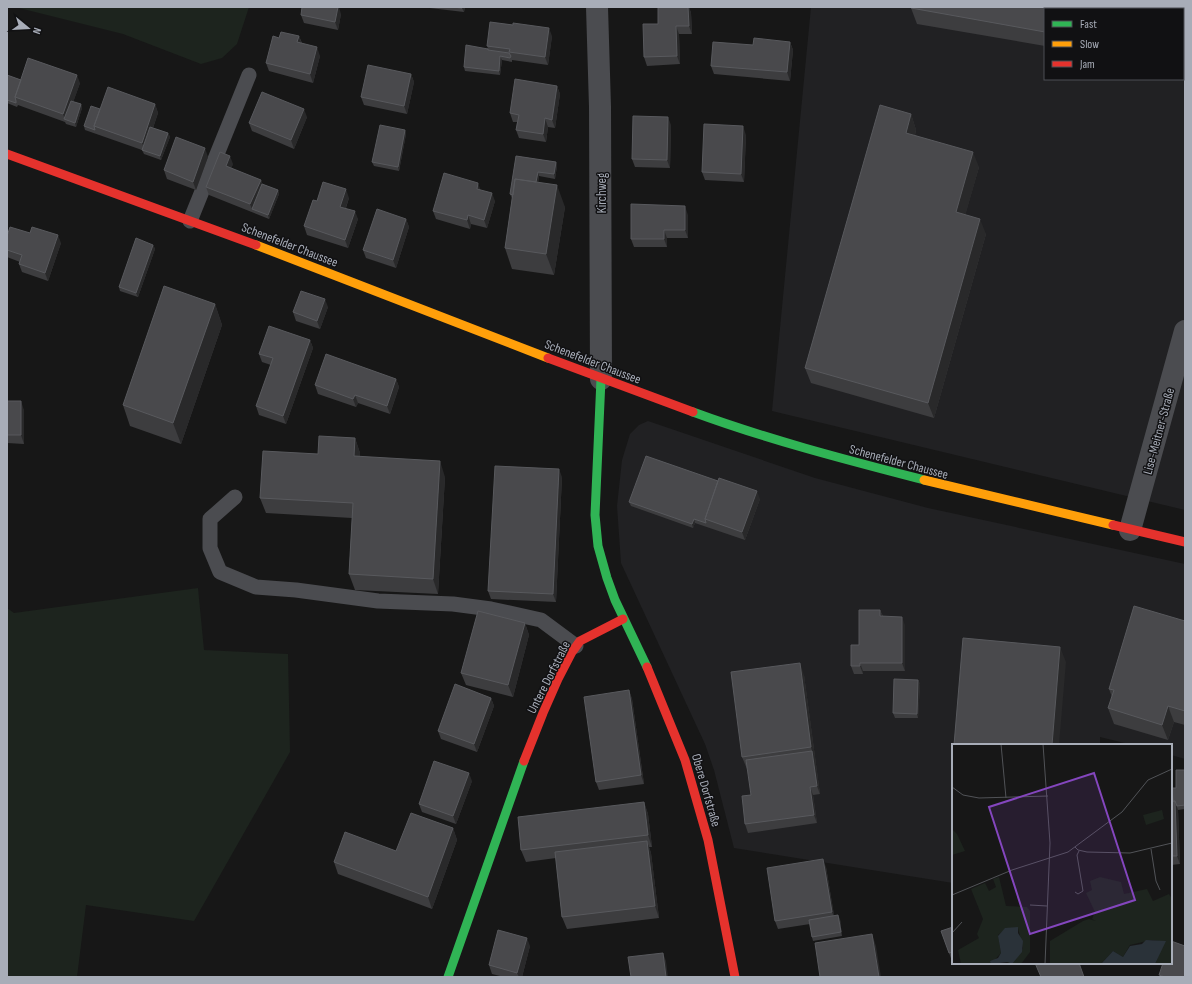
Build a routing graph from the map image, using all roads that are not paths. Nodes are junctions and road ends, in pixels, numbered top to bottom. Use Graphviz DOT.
graph roads {
  1 [pos="597,7"];
  2 [pos="249,75"];
  3 [pos="7,154"];
  4 [pos="190,221"];
  5 [pos="1185,331"];
  6 [pos="601,379"];
  7 [pos="235,497"];
  8 [pos="1130,530"];
  9 [pos="1185,542"];
  10 [pos="623,619"];
  11 [pos="576,646"];
  12 [pos="448,977"];
  13 [pos="735,977"];
  1 -- 6 [label="street, Kirchweg"];
  2 -- 4 [label="lane"];
  3 -- 4 [label="street, Schenefelder Chaussee"];
  4 -- 6 [label="street, Schenefelder Chaussee"];
  5 -- 8 [label="street, Lise-Meitner-Straße"];
  6 -- 8 [label="street, Schenefelder Chaussee"];
  6 -- 10 [label="street"];
  7 -- 11 [label="lane"];
  8 -- 9 [label="street, Schenefelder Chaussee"];
  10 -- 11 [label="street, Untere Dorfstraße"];
  10 -- 13 [label="street, Obere Dorfstraße"];
  11 -- 12 [label="street, Untere Dorfstraße"];
}
